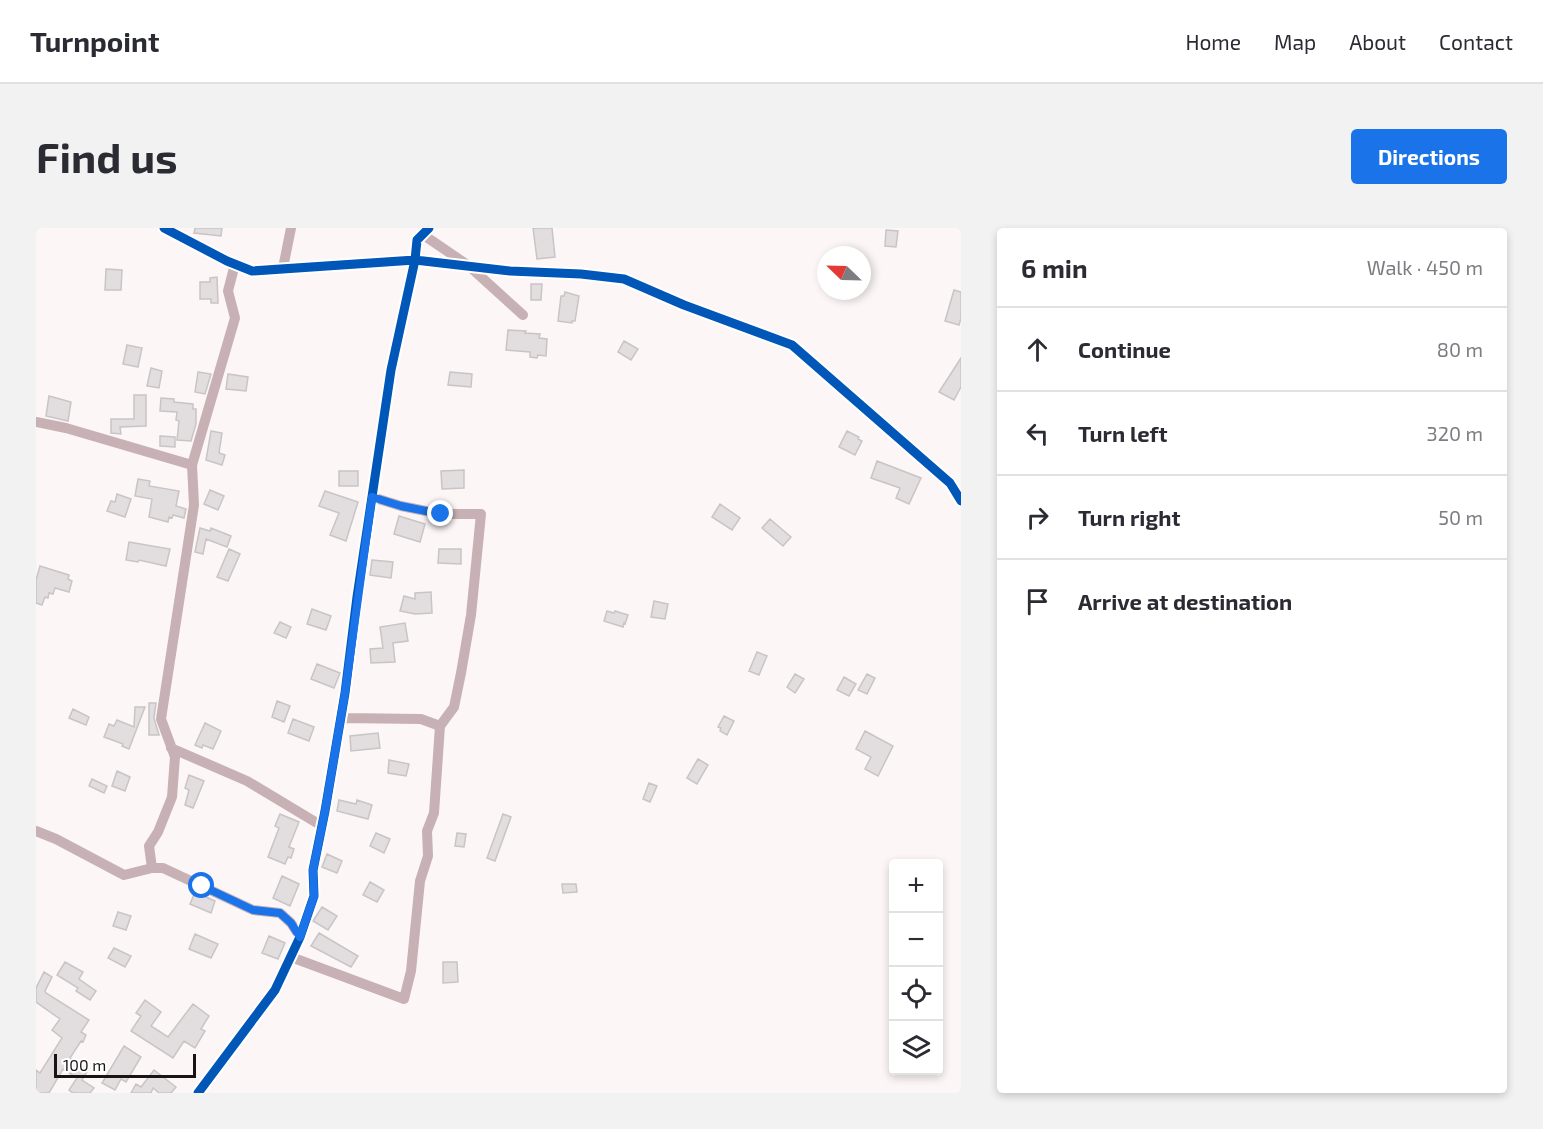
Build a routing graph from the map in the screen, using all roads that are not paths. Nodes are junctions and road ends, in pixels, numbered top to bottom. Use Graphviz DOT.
graph roads {
  1 [pos="164,228"];
  2 [pos="291,228"];
  3 [pos="426,231"];
  4 [pos="415,260"];
  5 [pos="235,264"];
  6 [pos="469,266"];
  7 [pos="284,268"];
  8 [pos="523,315"];
  9 [pos="36,422"];
  10 [pos="192,465"];
  11 [pos="372,497"];
  12 [pos="961,501"];
  13 [pos="340,718"];
  14 [pos="440,726"];
  15 [pos="171,748"];
  16 [pos="322,826"];
  17 [pos="36,831"];
  18 [pos="152,868"];
  19 [pos="300,937"];
  20 [pos="291,957"];
  21 [pos="198,1093"];
  1 -- 5 [label="street"];
  2 -- 7 [label="street"];
  3 -- 4 [label="street"];
  3 -- 6 [label="street"];
  4 -- 6 [label="street"];
  4 -- 7 [label="street"];
  4 -- 11 [label="street"];
  5 -- 7 [label="street"];
  5 -- 10 [label="street"];
  6 -- 8 [label="street"];
  6 -- 12 [label="street"];
  9 -- 10 [label="street"];
  10 -- 15 [label="street"];
  11 -- 13 [label="street"];
  11 -- 14 [label="street"];
  13 -- 14 [label="street"];
  13 -- 16 [label="street"];
  14 -- 20 [label="street"];
  15 -- 16 [label="street"];
  15 -- 18 [label="street"];
  16 -- 19 [label="street"];
  17 -- 18 [label="street"];
  18 -- 19 [label="street"];
  19 -- 20 [label="street"];
  20 -- 21 [label="street"];
}
